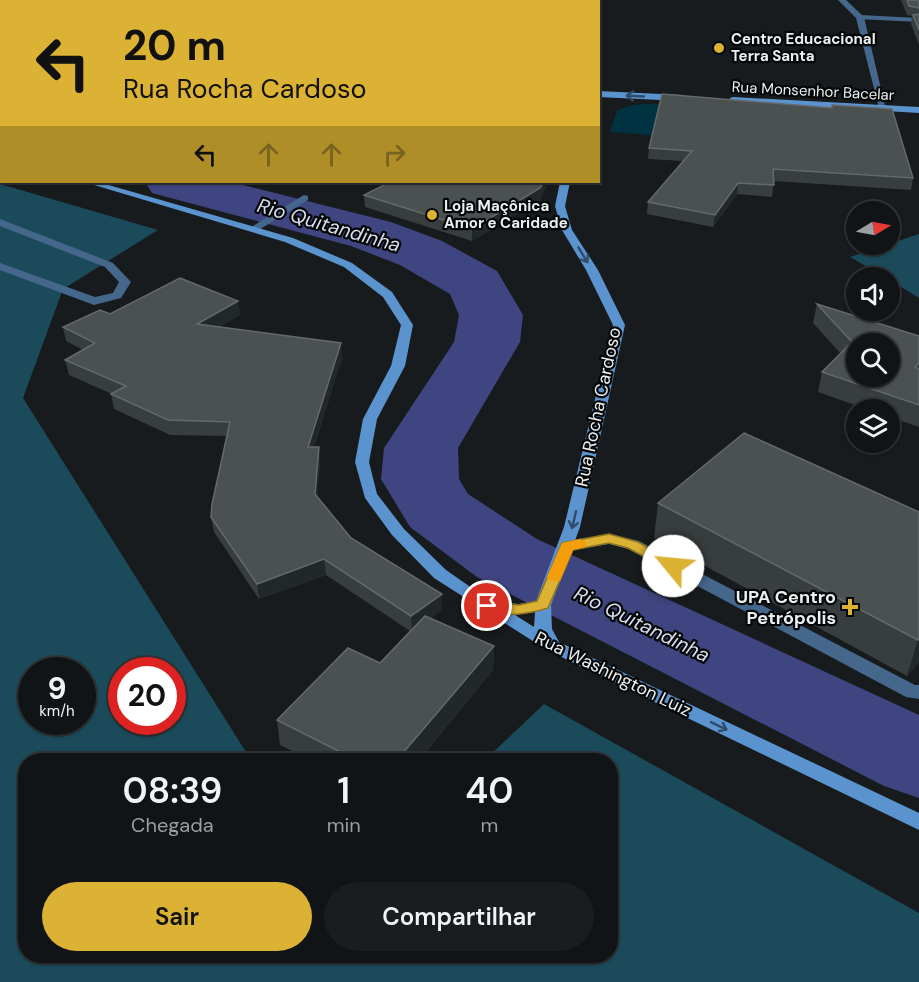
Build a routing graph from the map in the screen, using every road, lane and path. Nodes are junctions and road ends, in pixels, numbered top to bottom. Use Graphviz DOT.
graph roads {
  1 [pos="842,0"];
  2 [pos="860,17"];
  3 [pos="919,20"];
  4 [pos="600,94"];
  5 [pos="689,98"];
  6 [pos="723,100"];
  7 [pos="883,108"];
  8 [pos="919,110"];
  9 [pos="92,183"];
  10 [pos="565,183"];
  11 [pos="304,198"];
  12 [pos="0,222"];
  13 [pos="253,229"];
  14 [pos="0,266"];
  15 [pos="567,546"];
  16 [pos="543,605"];
  17 [pos="487,606"];
  18 [pos="553,646"];
  19 [pos="919,692"];
  20 [pos="918,821"];
  1 -- 2 [label="street"];
  2 -- 3 [label="street"];
  2 -- 7 [label="street"];
  5 -- 4 [label="main road, one-way"];
  6 -- 7 [label="main road, Rua Monsenhor Bacelar"];
  7 -- 8 [label="main road, Rua Monsenhor Bacelar"];
  9 -- 13 [label="main road, Rua Washington Luiz"];
  10 -- 15 [label="main road, Rua Rocha Cardoso, one-way"];
  11 -- 13 [label="street"];
  12 -- 14 [label="street"];
  13 -- 17 [label="main road, Rua Washington Luiz"];
  15 -- 16 [label="main road, Rua Rocha Cardoso"];
  15 -- 19 [label="street"];
  16 -- 17 [label="main road"];
  16 -- 18 [label="main road, Rua Rocha Cardoso"];
  17 -- 18 [label="main road, Rua Washington Luiz"];
  18 -- 20 [label="main road, Rua Washington Luiz, one-way"];
}
